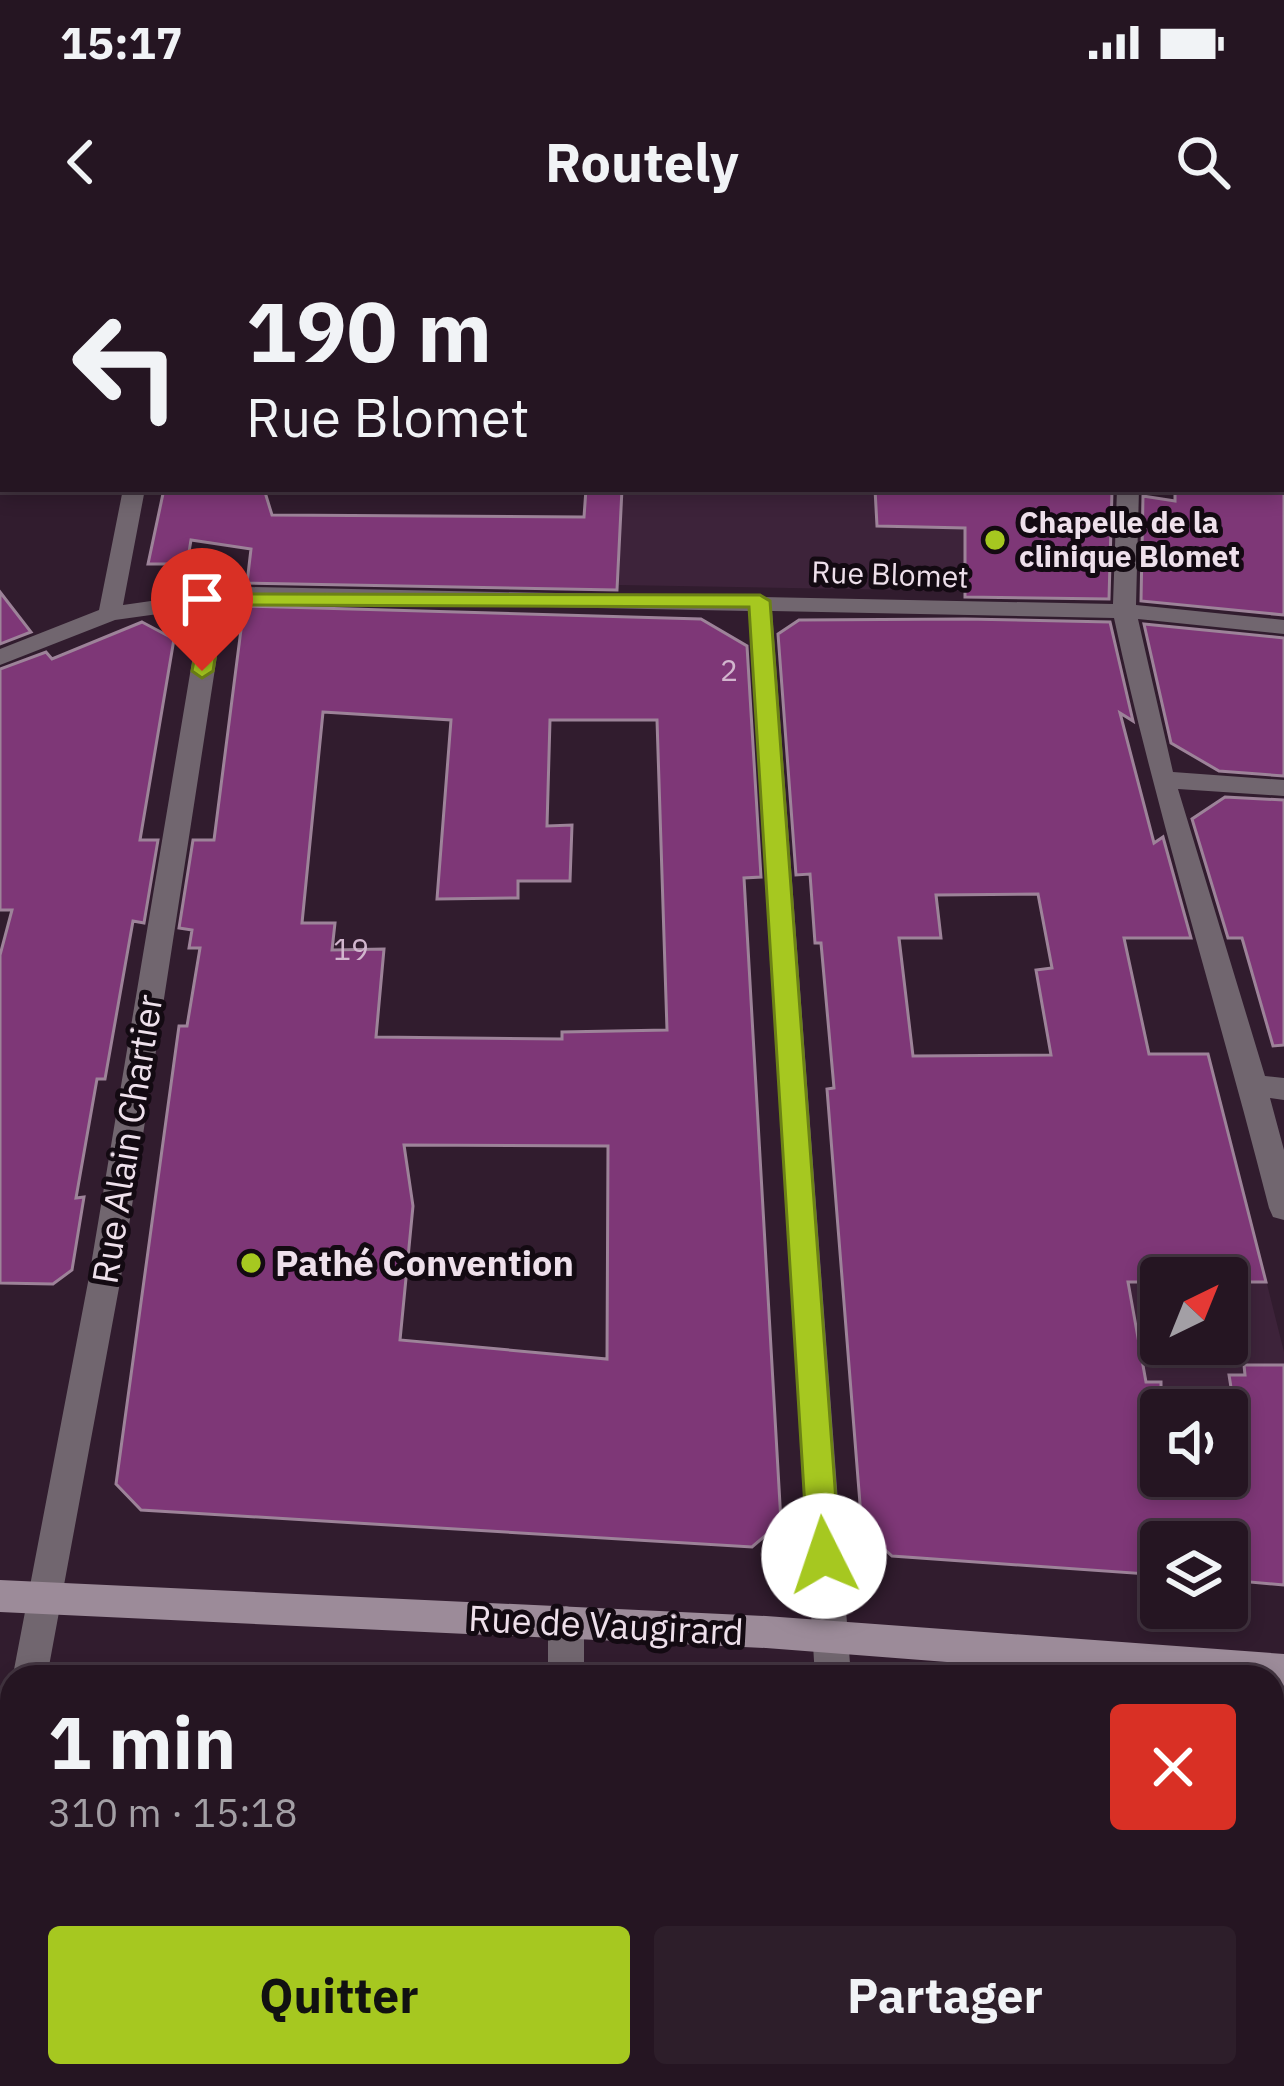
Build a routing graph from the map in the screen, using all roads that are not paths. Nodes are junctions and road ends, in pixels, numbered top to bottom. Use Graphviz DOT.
graph roads {
  1 [pos="133,492"];
  2 [pos="1128,492"];
  3 [pos="214,598"];
  4 [pos="760,601"];
  5 [pos="1124,611"];
  6 [pos="110,614"];
  7 [pos="1284,627"];
  8 [pos="0,658"];
  9 [pos="1162,780"];
  10 [pos="1284,788"];
  11 [pos="1251,1085"];
  12 [pos="1284,1089"];
  13 [pos="1284,1208"];
  14 [pos="0,1596"];
  15 [pos="41,1599"];
  16 [pos="566,1622"];
  17 [pos="831,1639"];
  18 [pos="31,1665"];
  19 [pos="566,1665"];
  20 [pos="832,1665"];
  21 [pos="1211,1665"];
  1 -- 6 [label="street"];
  2 -- 5 [label="street"];
  3 -- 4 [label="street, Rue Blomet"];
  3 -- 6 [label="street, Rue Blomet"];
  3 -- 15 [label="street, Rue Alain Chartier"];
  4 -- 5 [label="street, Rue Blomet"];
  4 -- 17 [label="street"];
  5 -- 7 [label="street, Rue Blomet"];
  5 -- 9 [label="street"];
  6 -- 8 [label="street, Rue Blomet"];
  9 -- 10 [label="street"];
  9 -- 11 [label="street"];
  11 -- 12 [label="street"];
  11 -- 13 [label="street"];
  14 -- 15 [label="main road, Rue de Vaugirard"];
  15 -- 16 [label="main road, Rue de Vaugirard"];
  15 -- 18 [label="street, Rue Alain Chartier"];
  16 -- 17 [label="main road, Rue de Vaugirard"];
  16 -- 19 [label="street"];
  17 -- 20 [label="street"];
  17 -- 21 [label="main road, Rue de Vaugirard"];
}
